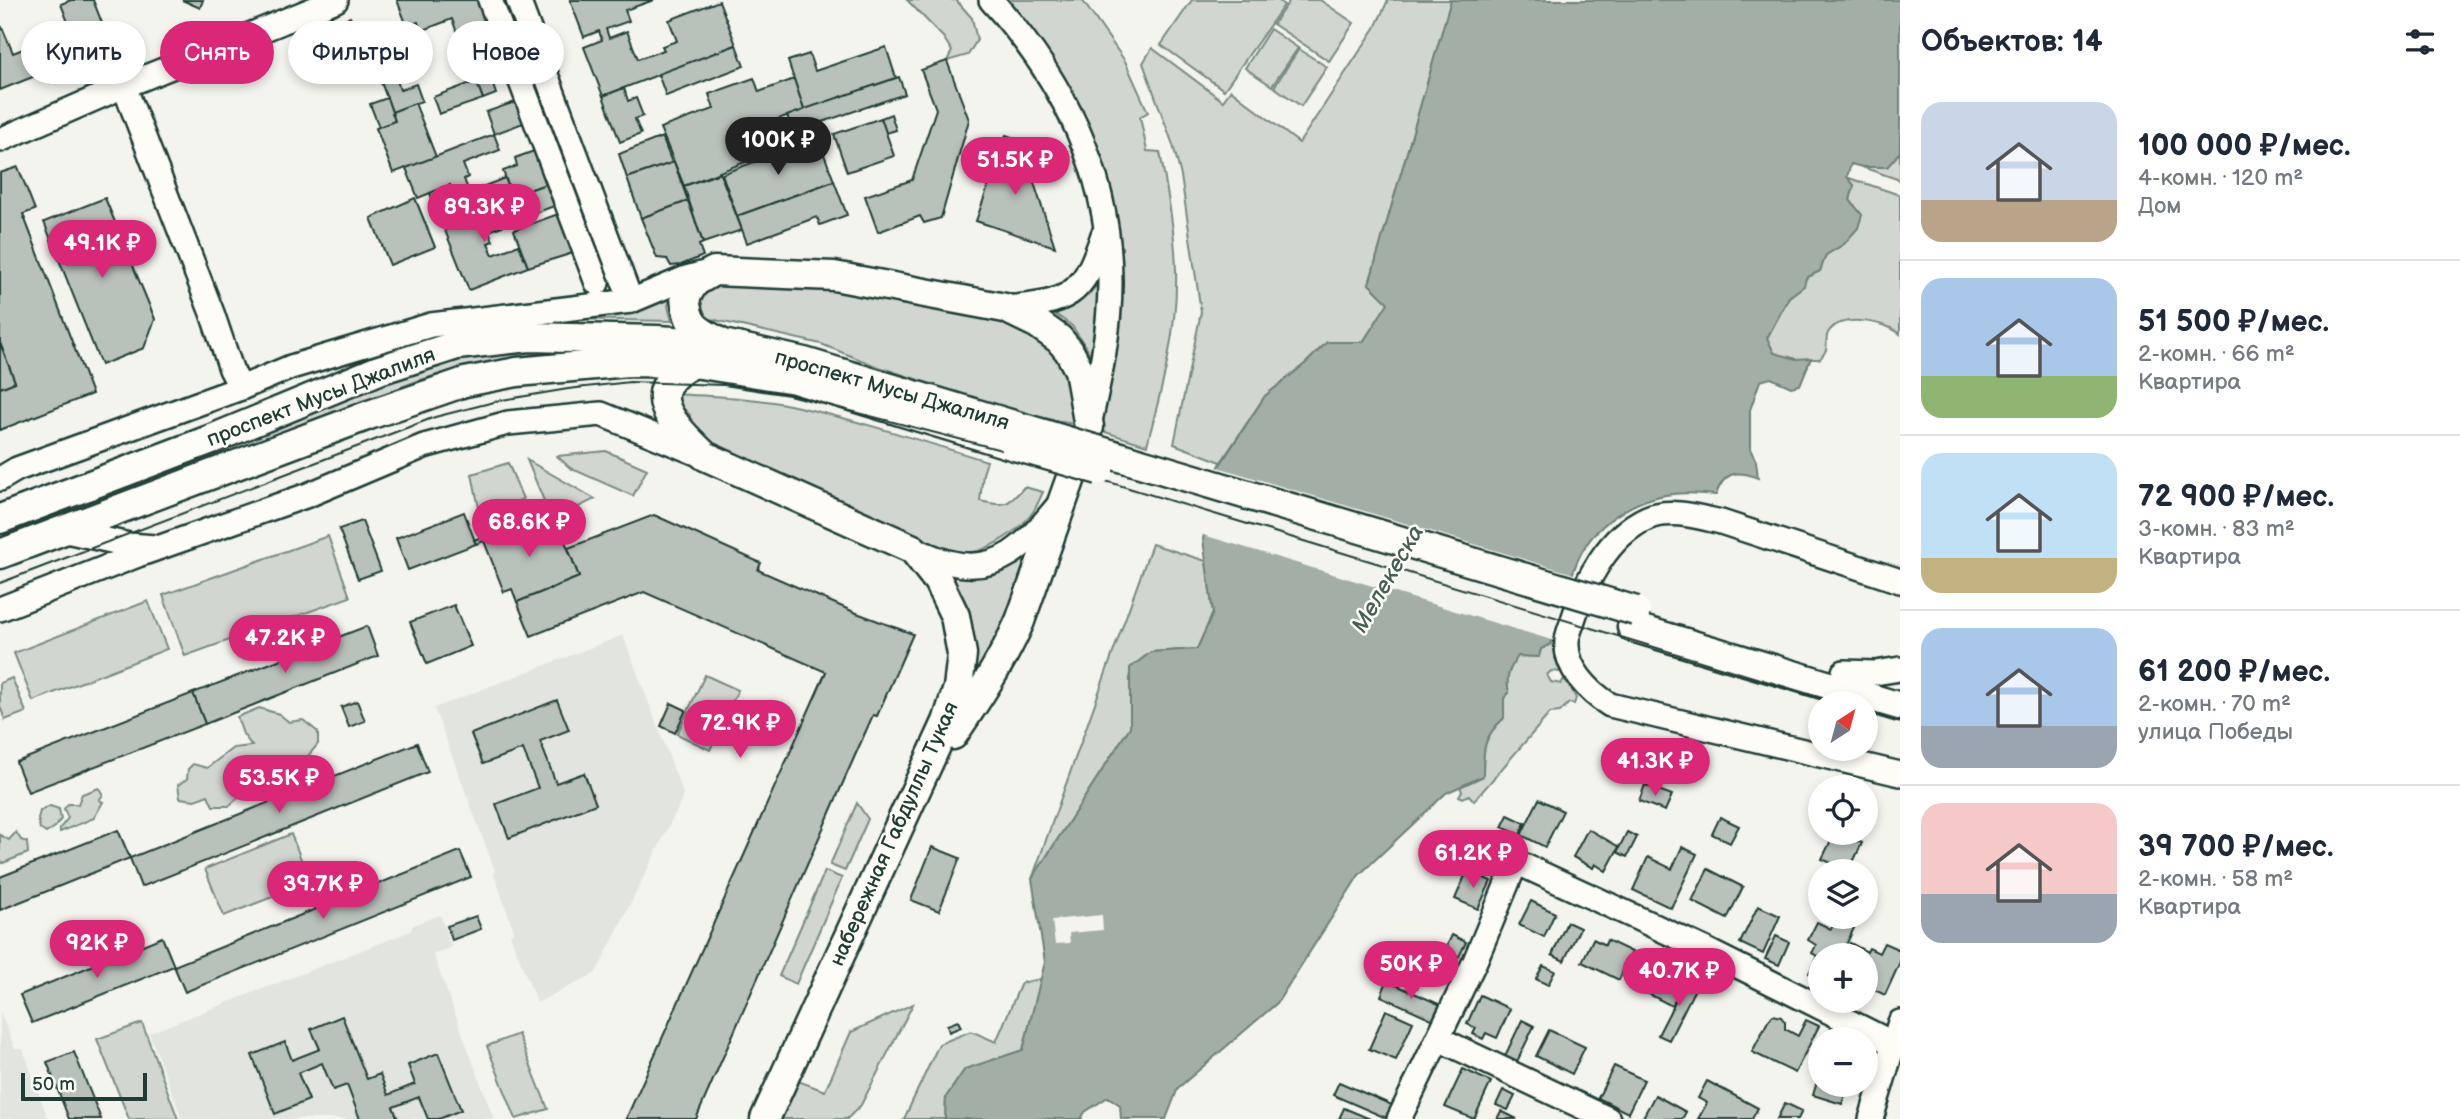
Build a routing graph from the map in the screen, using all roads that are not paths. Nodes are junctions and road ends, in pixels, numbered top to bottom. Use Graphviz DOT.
graph roads {
  1 [pos="335,0"];
  2 [pos="517,0"];
  3 [pos="990,0"];
  4 [pos="496,2"];
  5 [pos="502,21"];
  6 [pos="525,21"];
  7 [pos="522,84"];
  8 [pos="549,84"];
  9 [pos="124,86"];
  10 [pos="560,113"];
  11 [pos="536,122"];
  12 [pos="0,140"];
  13 [pos="580,167"];
  14 [pos="556,176"];
  15 [pos="1106,226"];
  16 [pos="714,271"];
  17 [pos="597,283"];
  18 [pos="631,301"];
  19 [pos="1005,308"];
  20 [pos="492,318"];
  21 [pos="657,340"];
  22 [pos="723,344"];
  23 [pos="694,363"];
  24 [pos="240,388"];
  25 [pos="664,400"];
  26 [pos="632,426"];
  27 [pos="1089,427"];
  28 [pos="1017,436"];
  29 [pos="705,457"];
  30 [pos="9,474"];
  31 [pos="0,488"];
  32 [pos="1063,500"];
  33 [pos="0,519"];
  34 [pos="62,530"];
  35 [pos="162,548"];
  36 [pos="912,549"];
  37 [pos="0,554"];
  38 [pos="1899,581"];
  39 [pos="0,609"];
  40 [pos="1634,619"];
  41 [pos="1900,669"];
  42 [pos="1844,672"];
  43 [pos="1900,688"];
  44 [pos="1900,707"];
  45 [pos="923,773"];
  46 [pos="1900,774"];
  47 [pos="1900,1022"];
  48 [pos="1439,1039"];
  49 [pos="1894,1044"];
  50 [pos="765,1119"];
  51 [pos="1399,1119"];
  52 [pos="1608,1119"];
  53 [pos="1871,1119"];
  1 -- 9 [label="street"];
  2 -- 6 [label="street"];
  3 -- 15 [label="street"];
  4 -- 5 [label="street"];
  7 -- 11 [label="street"];
  8 -- 10 [label="street"];
  9 -- 12 [label="street"];
  9 -- 24 [label="street"];
  10 -- 11 [label="street"];
  10 -- 13 [label="street"];
  11 -- 14 [label="street"];
  13 -- 14 [label="street"];
  13 -- 18 [label="street"];
  14 -- 17 [label="street"];
  15 -- 19 [label="street"];
  15 -- 27 [label="street"];
  16 -- 18 [label="street"];
  16 -- 19 [label="main road"];
  16 -- 22 [label="main road"];
  18 -- 20 [label="street"];
  19 -- 27 [label="main road"];
  20 -- 21 [label="street"];
  20 -- 24 [label="street"];
  21 -- 22 [label="main road, проспект Мусы Джалиля"];
  21 -- 33 [label="main road, проспект Мусы Джалиля"];
  22 -- 28 [label="main road, проспект Мусы Джалиля"];
  23 -- 25 [label="main road"];
  23 -- 28 [label="main road, проспект Мусы Джалиля"];
  23 -- 34 [label="main road, проспект Мусы Джалиля"];
  24 -- 30 [label="street"];
  25 -- 26 [label="street"];
  25 -- 29 [label="main road"];
  26 -- 29 [label="street"];
  26 -- 35 [label="street"];
  27 -- 32 [label="main road"];
  28 -- 40 [label="main road, bridge"];
  29 -- 36 [label="main road"];
  30 -- 31 [label="street"];
  32 -- 36 [label="street"];
  32 -- 45 [label="main road"];
  34 -- 35 [label="street"];
  34 -- 37 [label="main road, проспект Мусы Джалиля"];
  35 -- 39 [label="street"];
  36 -- 45 [label="main road, набережная Габдуллы Тукая"];
  38 -- 46 [label="street"];
  40 -- 42 [label="main road"];
  40 -- 44 [label="main road"];
  41 -- 42 [label="street"];
  42 -- 43 [label="main road"];
  45 -- 50 [label="main road, набережная Габдуллы Тукая"];
  47 -- 49 [label="street"];
  48 -- 49 [label="street"];
  48 -- 51 [label="street"];
  48 -- 52 [label="street"];
  49 -- 53 [label="street"];
}
